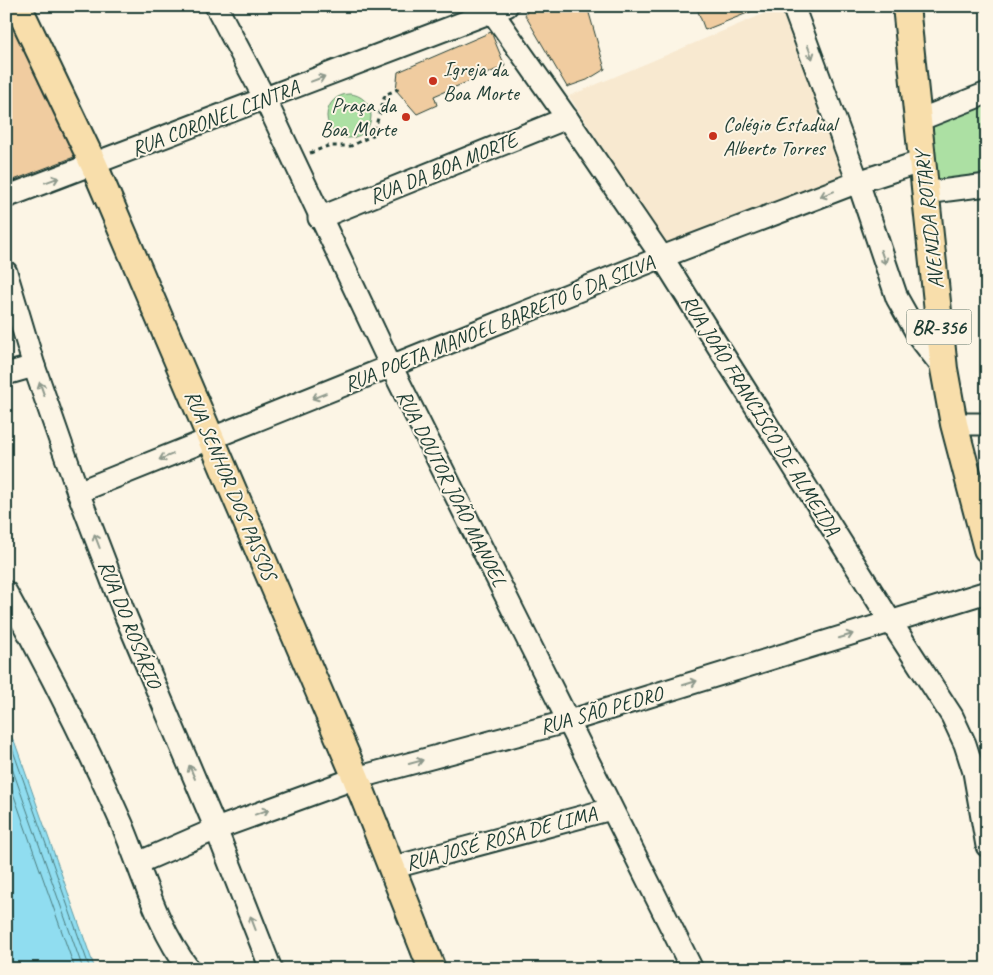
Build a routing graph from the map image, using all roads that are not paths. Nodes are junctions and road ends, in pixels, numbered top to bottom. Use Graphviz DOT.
graph roads {
  1 [pos="18,6"];
  2 [pos="216,6"];
  3 [pos="793,6"];
  4 [pos="906,6"];
  5 [pos="496,8"];
  6 [pos="987,93"];
  7 [pos="264,100"];
  8 [pos="567,118"];
  9 [pos="919,120"];
  10 [pos="923,161"];
  11 [pos="94,165"];
  12 [pos="858,182"];
  13 [pos="987,184"];
  14 [pos="925,193"];
  15 [pos="6,197"];
  16 [pos="319,218"];
  17 [pos="662,257"];
  18 [pos="6,272"];
  19 [pos="34,366"];
  20 [pos="391,366"];
  21 [pos="944,368"];
  22 [pos="6,374"];
  23 [pos="954,424"];
  24 [pos="987,424"];
  25 [pos="211,439"];
  26 [pos="78,492"];
  27 [pos="987,548"];
  28 [pos="6,592"];
  29 [pos="987,592"];
  30 [pos="891,622"];
  31 [pos="569,721"];
  32 [pos="356,778"];
  33 [pos="611,809"];
  34 [pos="216,829"];
  35 [pos="987,846"];
  36 [pos="138,863"];
  37 [pos="391,868"];
  38 [pos="189,969"];
  39 [pos="270,969"];
  40 [pos="432,969"];
  41 [pos="692,969"];
  1 -- 11 [label="main road, RUA SENHOR DOS PASSOS"];
  2 -- 7 [label="street, RUA DOUTOR JOÃO MANOEL"];
  3 -- 12 [label="street, one-way"];
  4 -- 9 [label="main road, AVENIDA ROTARY / BR-356"];
  7 -- 5 [label="street, RUA CORONEL CINTRA, one-way"];
  5 -- 8 [label="street, RUA JOÃO FRANCISCO DE ALMEIDA"];
  6 -- 9 [label="street"];
  7 -- 11 [label="street, RUA CORONEL CINTRA"];
  7 -- 16 [label="street, RUA DOUTOR JOÃO MANOEL"];
  8 -- 16 [label="street, RUA DA BOA MORTE"];
  8 -- 17 [label="street, RUA JOÃO FRANCISCO DE ALMEIDA"];
  9 -- 10 [label="main road, AVENIDA ROTARY / BR-356"];
  10 -- 12 [label="street, RUA POETA MANOEL BARRETO G DA SILVA"];
  10 -- 14 [label="main road, AVENIDA ROTARY / BR-356"];
  15 -- 11 [label="street, RUA CORONEL CINTRA, one-way"];
  11 -- 25 [label="main road, RUA SENHOR DOS PASSOS"];
  12 -- 17 [label="street, RUA POETA MANOEL BARRETO G DA SILVA, one-way"];
  12 -- 21 [label="street, one-way"];
  13 -- 14 [label="street"];
  14 -- 21 [label="main road, AVENIDA ROTARY / BR-356"];
  16 -- 20 [label="street, RUA DOUTOR JOÃO MANOEL"];
  17 -- 20 [label="street, RUA POETA MANOEL BARRETO G DA SILVA"];
  17 -- 30 [label="street, RUA JOÃO FRANCISCO DE ALMEIDA"];
  18 -- 19 [label="street, RUA DO ROSÁRIO"];
  19 -- 22 [label="street"];
  26 -- 19 [label="street, RUA DO ROSÁRIO, one-way"];
  20 -- 25 [label="street, RUA POETA MANOEL BARRETO G DA SILVA, one-way"];
  20 -- 31 [label="street, RUA DOUTOR JOÃO MANOEL"];
  21 -- 23 [label="main road, AVENIDA ROTARY / BR-356"];
  23 -- 24 [label="street"];
  23 -- 27 [label="main road, AVENIDA ROTARY / BR-356"];
  25 -- 26 [label="street, RUA POETA MANOEL BARRETO G DA SILVA, one-way"];
  25 -- 32 [label="main road, RUA SENHOR DOS PASSOS"];
  34 -- 26 [label="street, RUA DO ROSÁRIO, one-way"];
  28 -- 36 [label="street"];
  29 -- 30 [label="street, RUA SÃO PEDRO"];
  31 -- 30 [label="street, RUA SÃO PEDRO, one-way"];
  30 -- 35 [label="street, RUA JOÃO FRANCISCO DE ALMEIDA"];
  32 -- 31 [label="street, RUA SÃO PEDRO, one-way"];
  31 -- 33 [label="street, RUA DOUTOR JOÃO MANOEL"];
  34 -- 32 [label="street, RUA SÃO PEDRO, one-way"];
  32 -- 37 [label="main road, RUA SENHOR DOS PASSOS"];
  33 -- 37 [label="street, RUA JOSÉ ROSA DE LIMA"];
  33 -- 41 [label="street, RUA DOUTOR JOÃO MANOEL"];
  34 -- 36 [label="street, RUA SÃO PEDRO"];
  39 -- 34 [label="street, RUA DO ROSÁRIO, one-way"];
  36 -- 38 [label="street"];
  37 -- 40 [label="main road, RUA SENHOR DOS PASSOS"];
}
